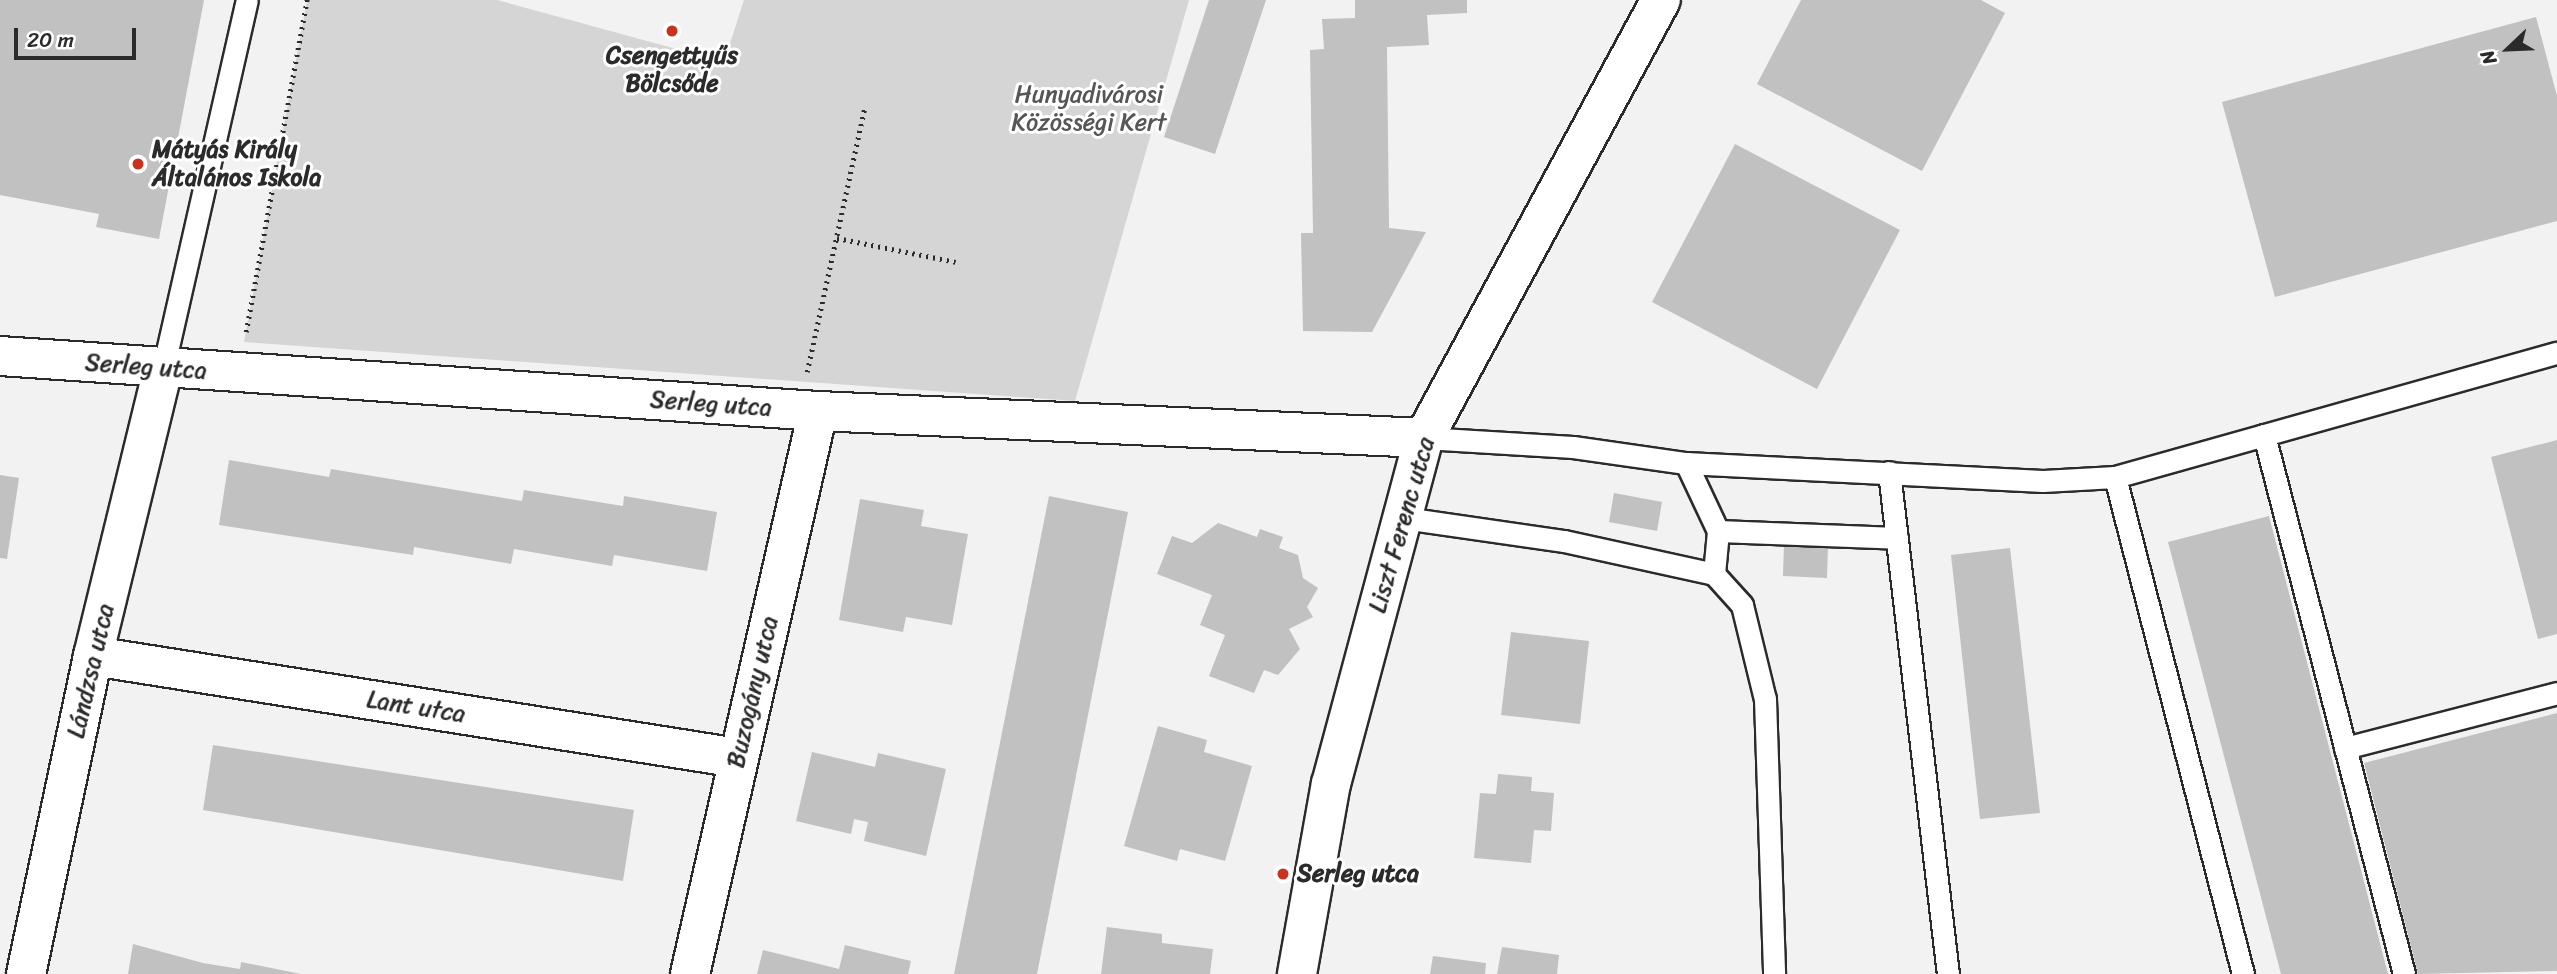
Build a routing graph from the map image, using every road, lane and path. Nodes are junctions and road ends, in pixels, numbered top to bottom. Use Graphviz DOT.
graph roads {
  1 [pos="247,0"];
  2 [pos="306,0"];
  3 [pos="1661,0"];
  4 [pos="865,106"];
  5 [pos="837,238"];
  6 [pos="956,262"];
  7 [pos="2557,354"];
  8 [pos="0,356"];
  9 [pos="163,369"];
  10 [pos="240,373"];
  11 [pos="808,411"];
  12 [pos="2264,435"];
  13 [pos="1424,438"];
  14 [pos="1686,463"];
  15 [pos="1889,472"];
  16 [pos="2115,477"];
  17 [pos="1404,518"];
  18 [pos="1718,531"];
  19 [pos="1897,538"];
  20 [pos="1714,574"];
  21 [pos="93,656"];
  22 [pos="2557,693"];
  23 [pos="2345,748"];
  24 [pos="738,758"];
  25 [pos="18,957"];
  26 [pos="690,974"];
  27 [pos="1297,974"];
  28 [pos="1774,974"];
  29 [pos="1948,974"];
  30 [pos="2243,974"];
  31 [pos="2404,974"];
  1 -- 9 [label="lane"];
  2 -- 10 [label="path"];
  3 -- 13 [label="street, Liszt Ferenc utca"];
  4 -- 5 [label="path"];
  5 -- 6 [label="path"];
  5 -- 11 [label="path"];
  7 -- 12 [label="lane"];
  8 -- 9 [label="street, Serleg utca"];
  9 -- 10 [label="street, Serleg utca"];
  9 -- 21 [label="street, Lándzsa utca"];
  10 -- 11 [label="street, Serleg utca"];
  11 -- 13 [label="street, Serleg utca"];
  11 -- 24 [label="street, Buzogány utca"];
  12 -- 16 [label="lane"];
  12 -- 23 [label="lane"];
  13 -- 14 [label="lane"];
  13 -- 17 [label="street, Liszt Ferenc utca"];
  14 -- 15 [label="lane"];
  14 -- 18 [label="lane"];
  15 -- 16 [label="lane"];
  15 -- 19 [label="lane"];
  16 -- 30 [label="lane"];
  17 -- 20 [label="lane"];
  17 -- 27 [label="street, Liszt Ferenc utca"];
  18 -- 19 [label="lane"];
  18 -- 20 [label="lane"];
  19 -- 29 [label="lane"];
  20 -- 28 [label="lane"];
  21 -- 24 [label="street, Lant utca"];
  21 -- 25 [label="street, Lándzsa utca"];
  22 -- 23 [label="lane"];
  23 -- 31 [label="lane"];
  24 -- 26 [label="street, Buzogány utca"];
}
